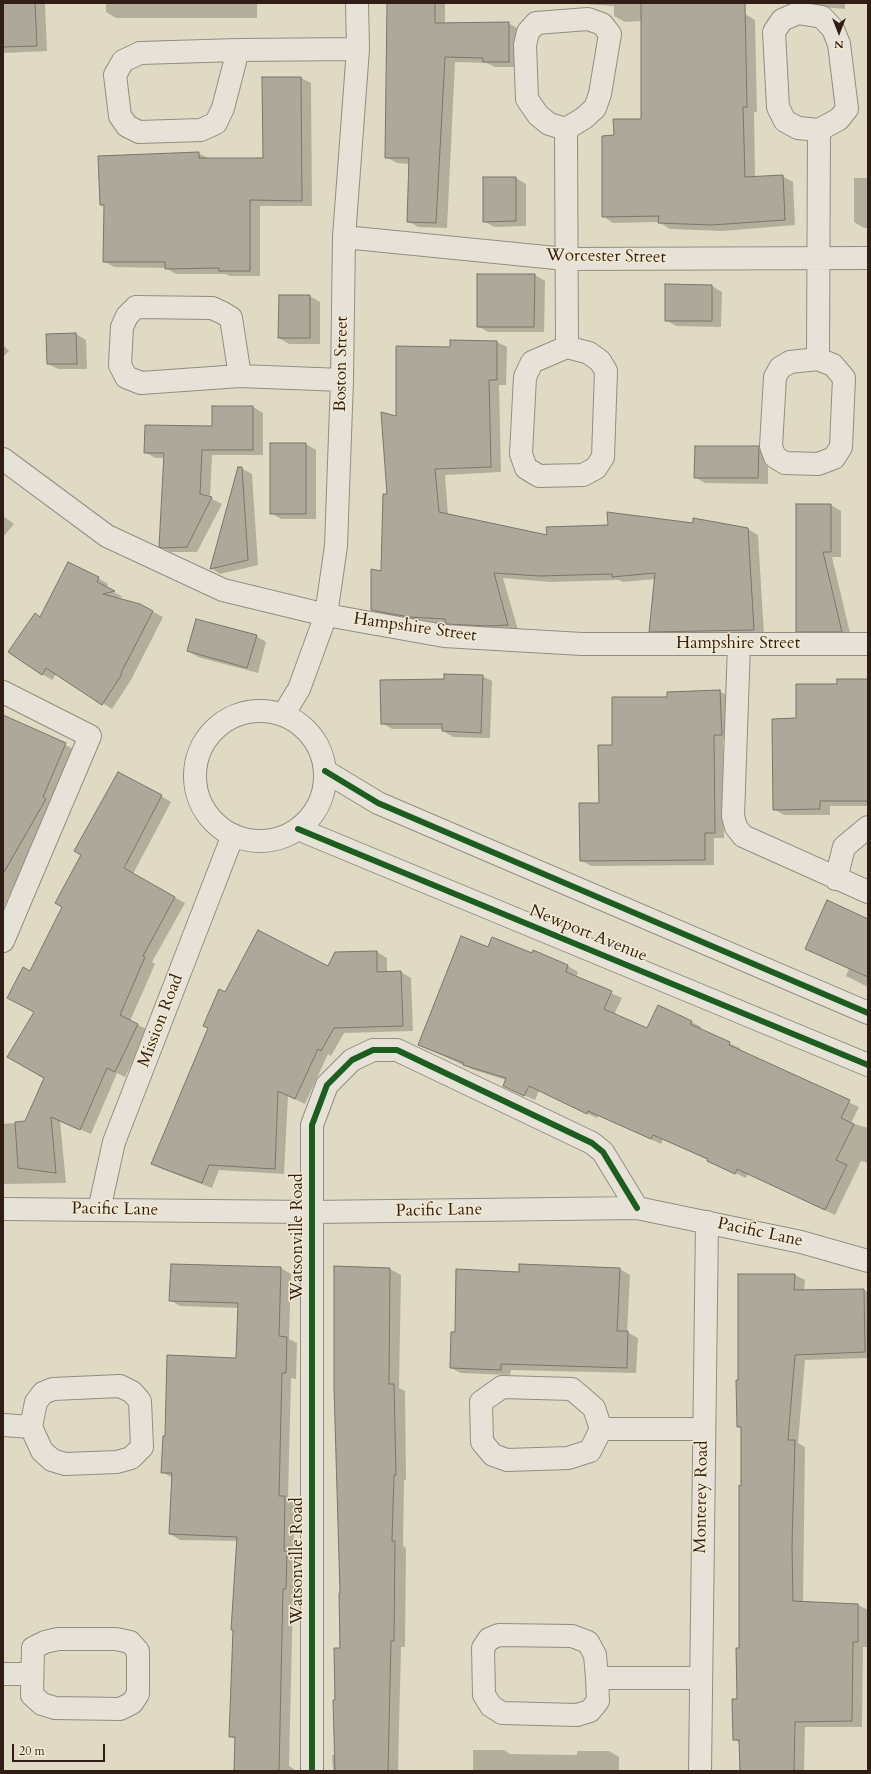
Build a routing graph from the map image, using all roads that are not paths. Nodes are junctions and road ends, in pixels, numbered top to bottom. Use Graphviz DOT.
graph roads {
  1 [pos="358,3"];
  2 [pos="358,49"];
  3 [pos="238,50"];
  4 [pos="566,129"];
  5 [pos="819,130"];
  6 [pos="344,237"];
  7 [pos="819,258"];
  8 [pos="868,258"];
  9 [pos="566,259"];
  10 [pos="567,347"];
  11 [pos="818,359"];
  12 [pos="240,376"];
  13 [pos="342,380"];
  14 [pos="3,459"];
  15 [pos="326,615"];
  16 [pos="868,644"];
  17 [pos="739,645"];
  18 [pos="3,692"];
  19 [pos="283,715"];
  20 [pos="325,771"];
  21 [pos="868,827"];
  22 [pos="298,828"];
  23 [pos="233,835"];
  24 [pos="836,879"];
  25 [pos="868,892"];
  26 [pos="3,941"];
  27 [pos="868,1013"];
  28 [pos="868,1065"];
  29 [pos="637,1208"];
  30 [pos="3,1209"];
  31 [pos="99,1210"];
  32 [pos="311,1212"];
  33 [pos="707,1222"];
  34 [pos="868,1261"];
  35 [pos="3,1425"];
  36 [pos="32,1426"];
  37 [pos="601,1429"];
  38 [pos="704,1429"];
  39 [pos="3,1674"];
  40 [pos="32,1674"];
  41 [pos="597,1678"];
  42 [pos="700,1678"];
  43 [pos="312,1771"];
  44 [pos="700,1771"];
  1 -- 2 [label="street, Boston Street"];
  2 -- 3 [label="street"];
  2 -- 6 [label="street, Boston Street"];
  3 -- 3 [label="street"];
  4 -- 4 [label="street"];
  4 -- 9 [label="street"];
  5 -- 5 [label="street"];
  5 -- 7 [label="street"];
  6 -- 9 [label="street, Worcester Street"];
  6 -- 13 [label="street, Boston Street"];
  7 -- 8 [label="street, Worcester Street"];
  7 -- 9 [label="street, Worcester Street"];
  7 -- 11 [label="street"];
  9 -- 10 [label="street"];
  10 -- 10 [label="street"];
  11 -- 11 [label="street"];
  12 -- 12 [label="street"];
  12 -- 13 [label="street"];
  13 -- 15 [label="street, Boston Street"];
  14 -- 15 [label="street, Hampshire Street"];
  15 -- 17 [label="street, Hampshire Street"];
  15 -- 19 [label="street, Boston Street"];
  16 -- 17 [label="street, Hampshire Street"];
  17 -- 24 [label="street"];
  18 -- 26 [label="street"];
  19 -- 20 [label="street"];
  19 -- 23 [label="street"];
  20 -- 22 [label="street"];
  20 -- 27 [label="street"];
  21 -- 24 [label="street"];
  22 -- 23 [label="street"];
  22 -- 28 [label="street, Newport Avenue"];
  23 -- 31 [label="street, Mission Road"];
  24 -- 25 [label="street"];
  29 -- 32 [label="street, Pacific Lane"];
  29 -- 32 [label="street, Watsonville Road"];
  29 -- 33 [label="street, Pacific Lane"];
  30 -- 31 [label="street, Pacific Lane"];
  31 -- 32 [label="street, Pacific Lane"];
  32 -- 43 [label="street, Watsonville Road"];
  33 -- 34 [label="street, Pacific Lane"];
  33 -- 38 [label="street, Monterey Road"];
  35 -- 36 [label="street"];
  36 -- 36 [label="street"];
  37 -- 37 [label="street"];
  37 -- 38 [label="street"];
  38 -- 42 [label="street, Monterey Road"];
  39 -- 40 [label="street"];
  40 -- 40 [label="street"];
  41 -- 41 [label="street"];
  41 -- 42 [label="street"];
  42 -- 44 [label="street, Monterey Road"];
}
